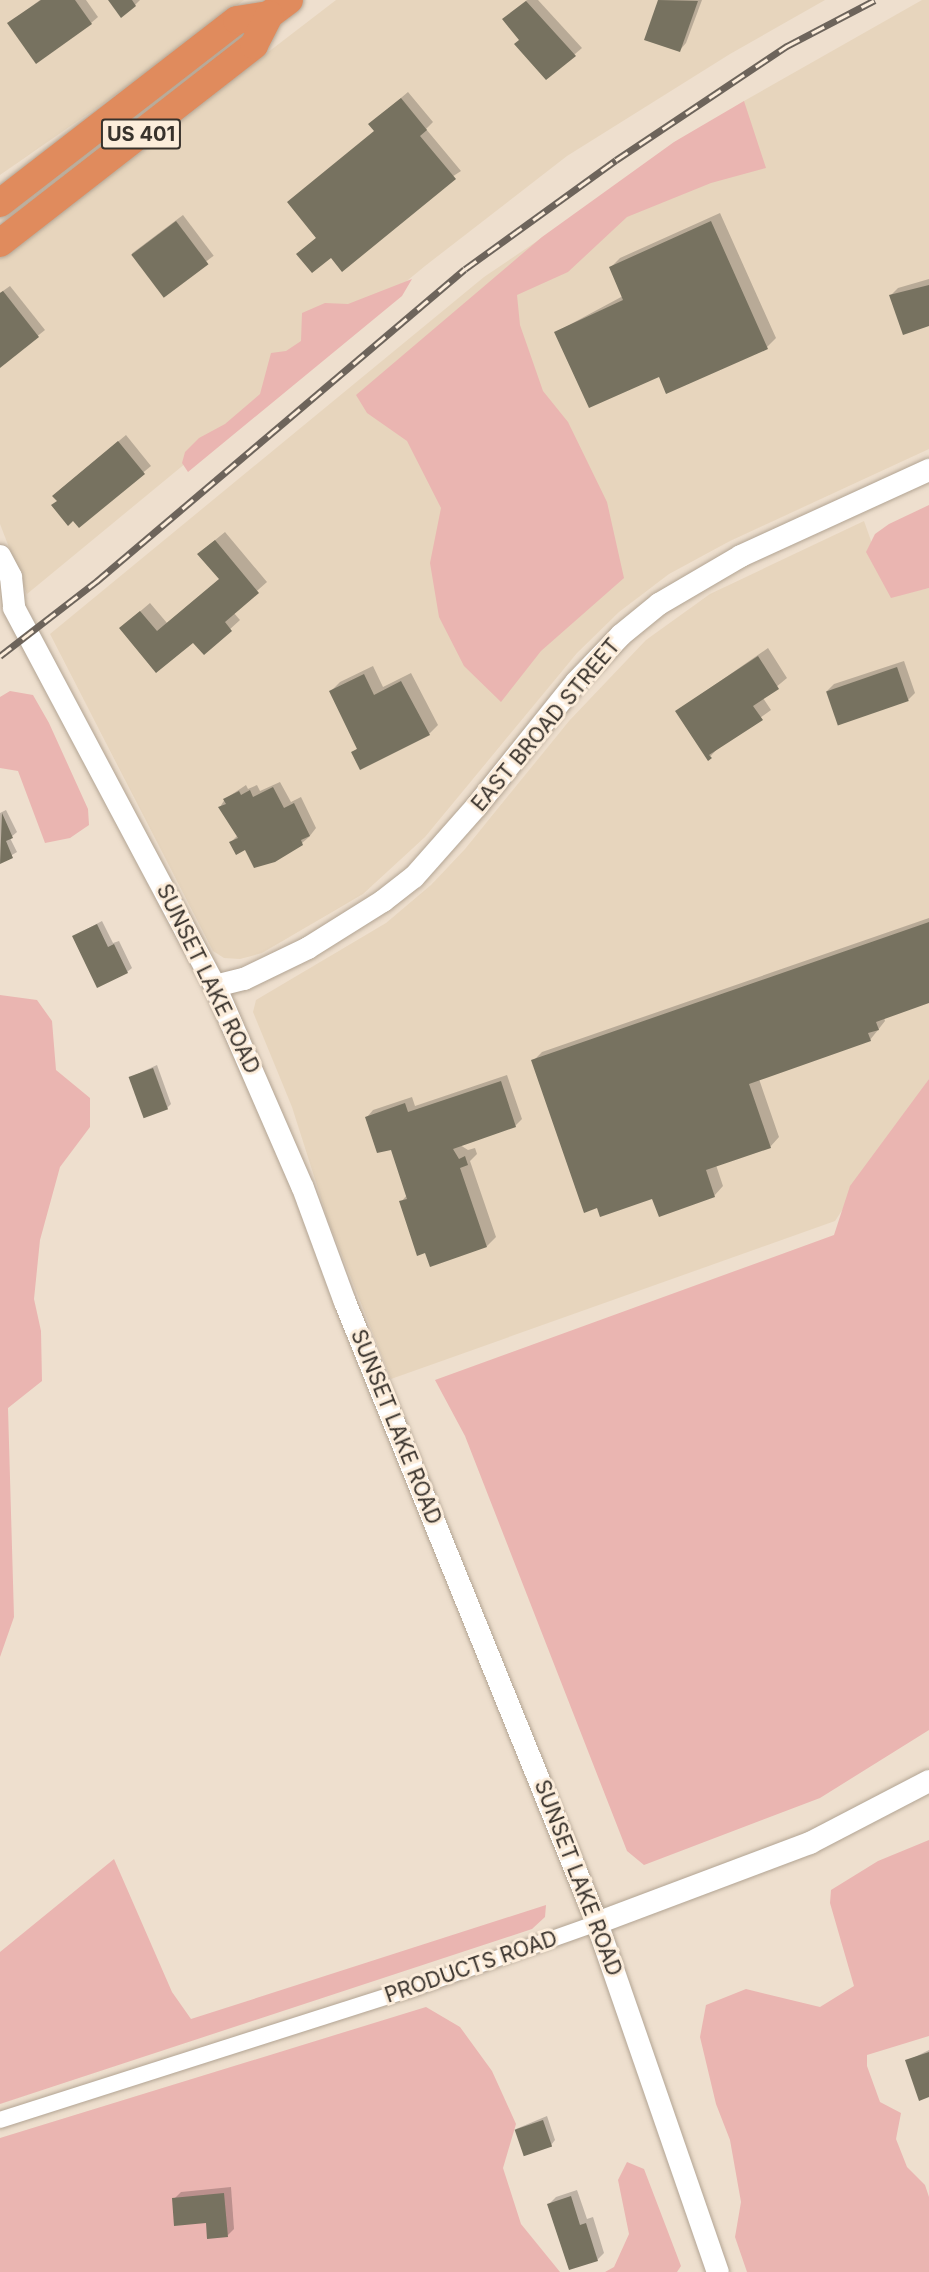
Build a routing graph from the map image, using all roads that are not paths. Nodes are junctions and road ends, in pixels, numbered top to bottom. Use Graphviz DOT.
graph roads {
  1 [pos="279,7"];
  2 [pos="0,203"];
  3 [pos="0,243"];
  4 [pos="929,470"];
  5 [pos="0,556"];
  6 [pos="7,603"];
  7 [pos="214,986"];
  8 [pos="929,1780"];
  9 [pos="597,1923"];
  10 [pos="0,2120"];
  11 [pos="718,2272"];
  1 -- 2 [label="highway, US 401"];
  1 -- 3 [label="highway, US 401"];
  4 -- 7 [label="main road, EAST BROAD STREET"];
  5 -- 6 [label="main road, SUNSET LAKE ROAD"];
  6 -- 7 [label="main road, SUNSET LAKE ROAD"];
  7 -- 9 [label="main road, SUNSET LAKE ROAD"];
  8 -- 9 [label="main road, PRODUCTS ROAD"];
  9 -- 10 [label="street, PRODUCTS ROAD"];
  9 -- 11 [label="main road, SUNSET LAKE ROAD"];
}
